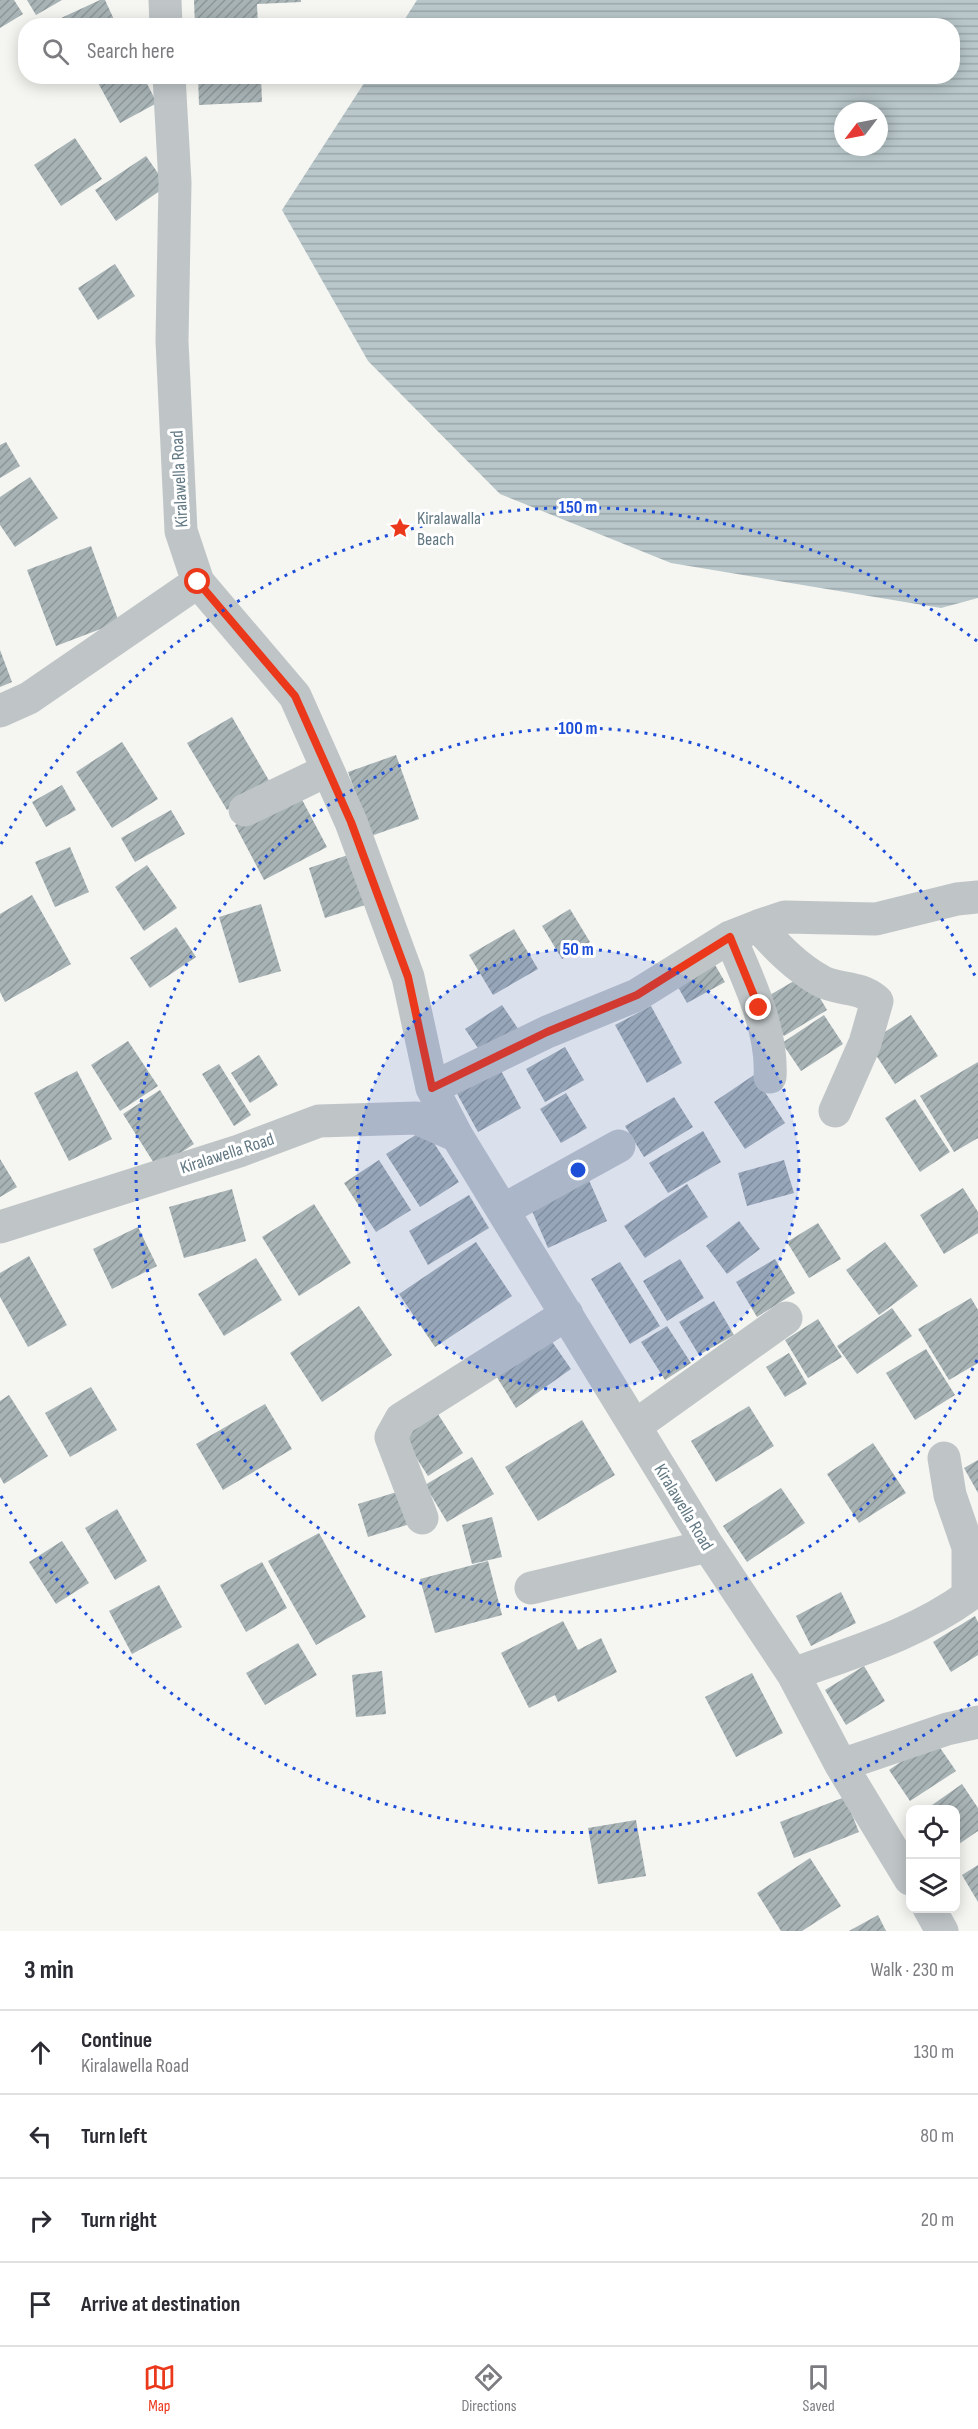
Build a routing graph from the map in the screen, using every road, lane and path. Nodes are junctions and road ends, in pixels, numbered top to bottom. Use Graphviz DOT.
graph roads {
  1 [pos="165,0"];
  2 [pos="166,18"];
  3 [pos="169,84"];
  4 [pos="198,582"];
  5 [pos="0,711"];
  6 [pos="328,770"];
  7 [pos="245,810"];
  8 [pos="978,897"];
  9 [pos="744,932"];
  10 [pos="770,1077"];
  11 [pos="432,1088"];
  12 [pos="835,1111"];
  13 [pos="457,1136"];
  14 [pos="619,1146"];
  15 [pos="503,1210"];
  16 [pos="0,1227"];
  17 [pos="567,1314"];
  18 [pos="786,1318"];
  19 [pos="635,1426"];
  20 [pos="944,1458"];
  21 [pos="422,1518"];
  22 [pos="708,1546"];
  23 [pos="531,1588"];
  24 [pos="793,1674"];
  25 [pos="978,1722"];
  26 [pos="841,1765"];
  27 [pos="906,1872"];
  28 [pos="932,1913"];
  29 [pos="942,1931"];
  1 -- 2 [label="street"];
  3 -- 4 [label="street, Kiralawella Road"];
  4 -- 5 [label="street"];
  4 -- 6 [label="street, Kiralawella Road"];
  6 -- 7 [label="street"];
  6 -- 11 [label="street, Kiralawella Road"];
  8 -- 9 [label="street"];
  9 -- 10 [label="street"];
  9 -- 11 [label="street"];
  9 -- 12 [label="street"];
  11 -- 13 [label="street, Kiralawella Road"];
  13 -- 15 [label="street, Kiralawella Road"];
  13 -- 16 [label="street, Kiralawella Road"];
  14 -- 15 [label="street"];
  15 -- 17 [label="street, Kiralawella Road"];
  17 -- 19 [label="street, Kiralawella Road"];
  17 -- 21 [label="street"];
  18 -- 19 [label="street"];
  19 -- 22 [label="street, Kiralawella Road"];
  20 -- 24 [label="street"];
  22 -- 23 [label="street"];
  22 -- 24 [label="street, Kiralawella Road"];
  24 -- 26 [label="street, Kiralawella Road"];
  25 -- 26 [label="street"];
  26 -- 27 [label="street, Kiralawella Road"];
  28 -- 29 [label="street"];
}
